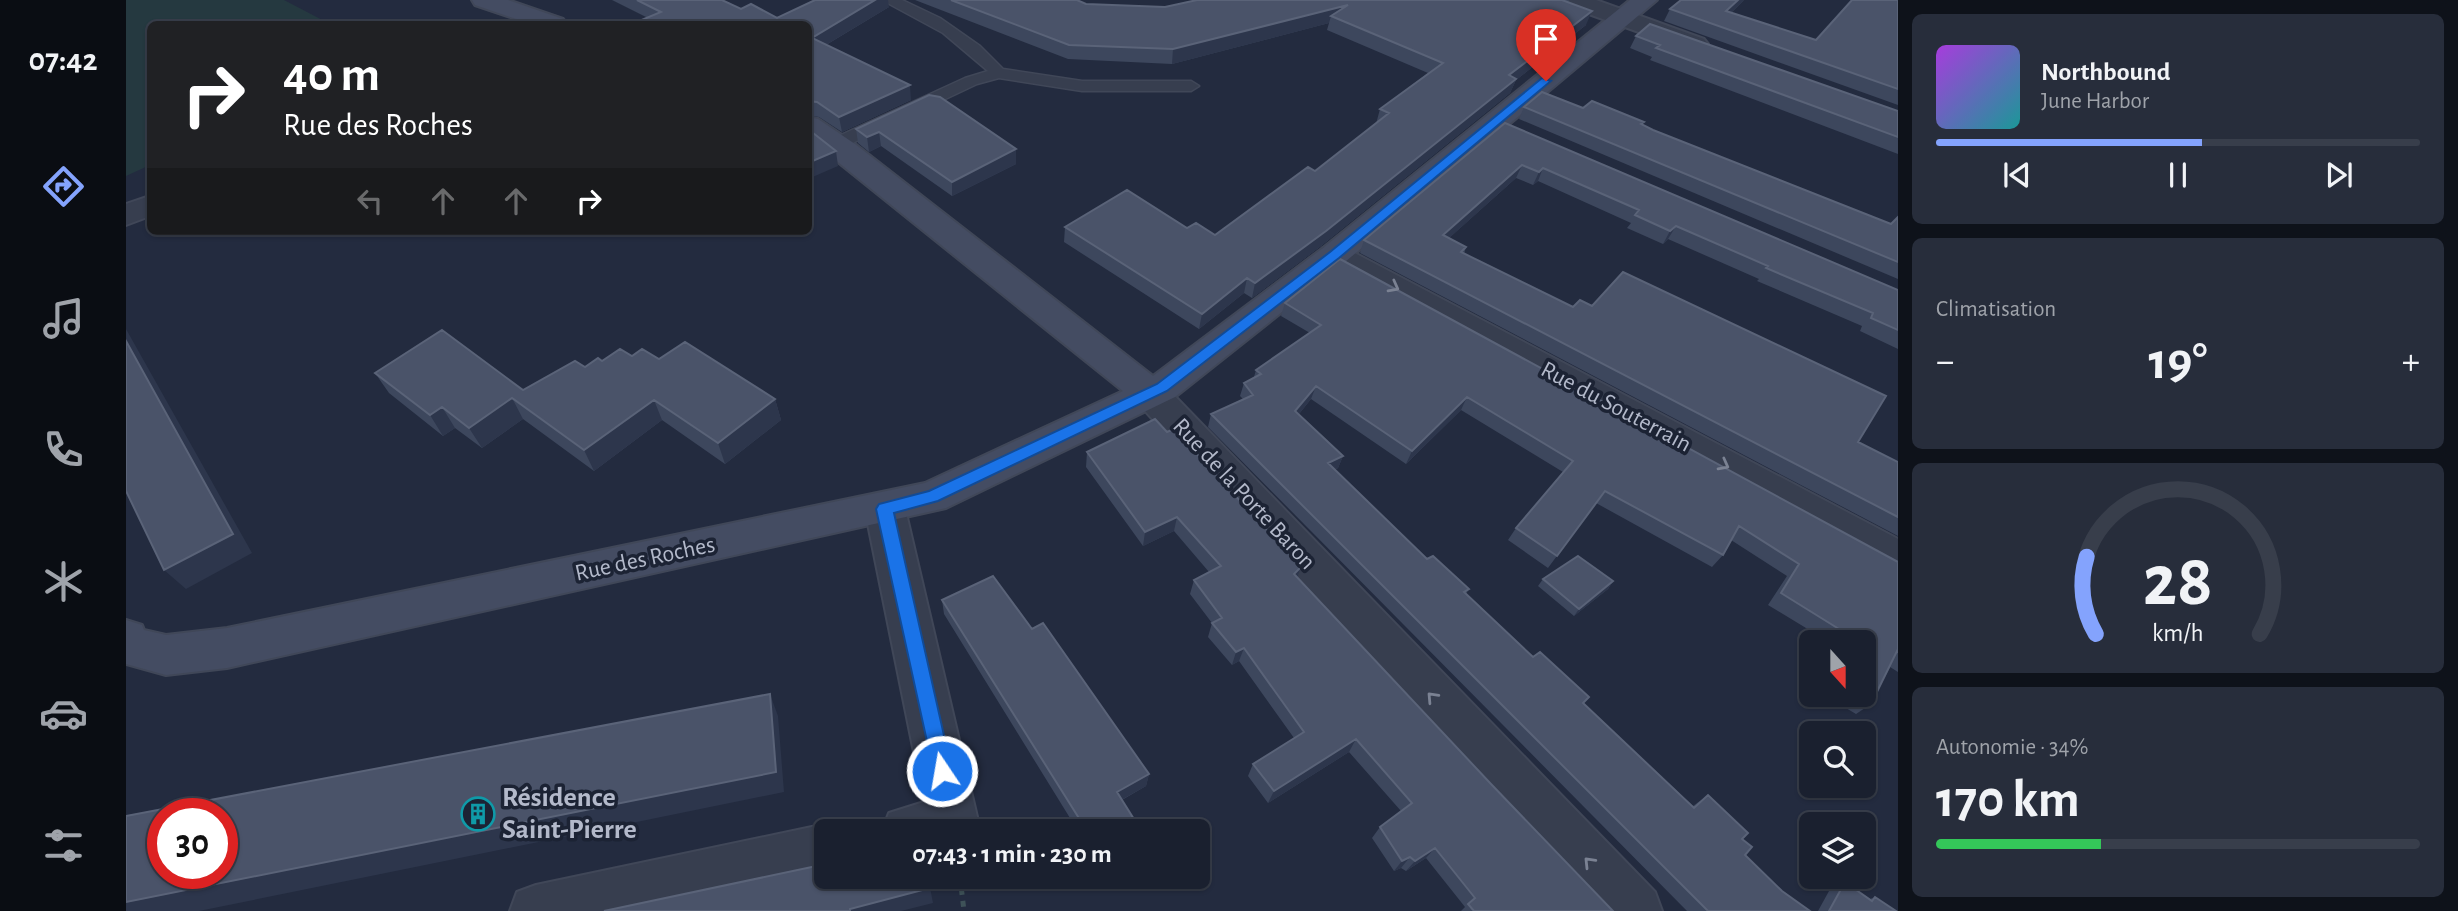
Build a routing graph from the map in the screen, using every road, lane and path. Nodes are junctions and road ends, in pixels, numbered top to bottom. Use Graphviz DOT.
graph roads {
  1 [pos="484,0"];
  2 [pos="888,0"];
  3 [pos="1573,0"];
  4 [pos="1634,9"];
  5 [pos="545,21"];
  6 [pos="1720,53"];
  7 [pos="999,73"];
  8 [pos="1191,86"];
  9 [pos="1495,120"];
  10 [pos="812,128"];
  11 [pos="1533,137"];
  12 [pos="836,144"];
  13 [pos="147,206"];
  14 [pos="126,215"];
  15 [pos="1334,255"];
  16 [pos="1150,393"];
  17 [pos="885,509"];
  18 [pos="1898,559"];
  19 [pos="127,644"];
  20 [pos="953,819"];
  21 [pos="814,852"];
  22 [pos="961,889"];
  23 [pos="536,911"];
  24 [pos="964,911"];
  25 [pos="1636,911"];
  1 -- 5 [label="street"];
  2 -- 7 [label="lane"];
  3 -- 4 [label="street"];
  4 -- 6 [label="street"];
  4 -- 9 [label="street, Rue des Roches"];
  7 -- 8 [label="lane"];
  7 -- 12 [label="lane"];
  9 -- 11 [label="street"];
  9 -- 15 [label="street, Rue des Roches"];
  10 -- 12 [label="street, Rue de la Porte Baron"];
  12 -- 16 [label="street, Rue de la Porte Baron"];
  13 -- 14 [label="street"];
  15 -- 16 [label="street, Rue des Roches"];
  15 -- 18 [label="street, Rue du Souterrain, one-way"];
  16 -- 17 [label="street, Rue des Roches"];
  25 -- 16 [label="street, Rue de la Porte Baron, one-way"];
  17 -- 19 [label="street, Rue des Roches"];
  17 -- 20 [label="street"];
  21 -- 23 [label="street"];
  22 -- 24 [label="path"];
}
